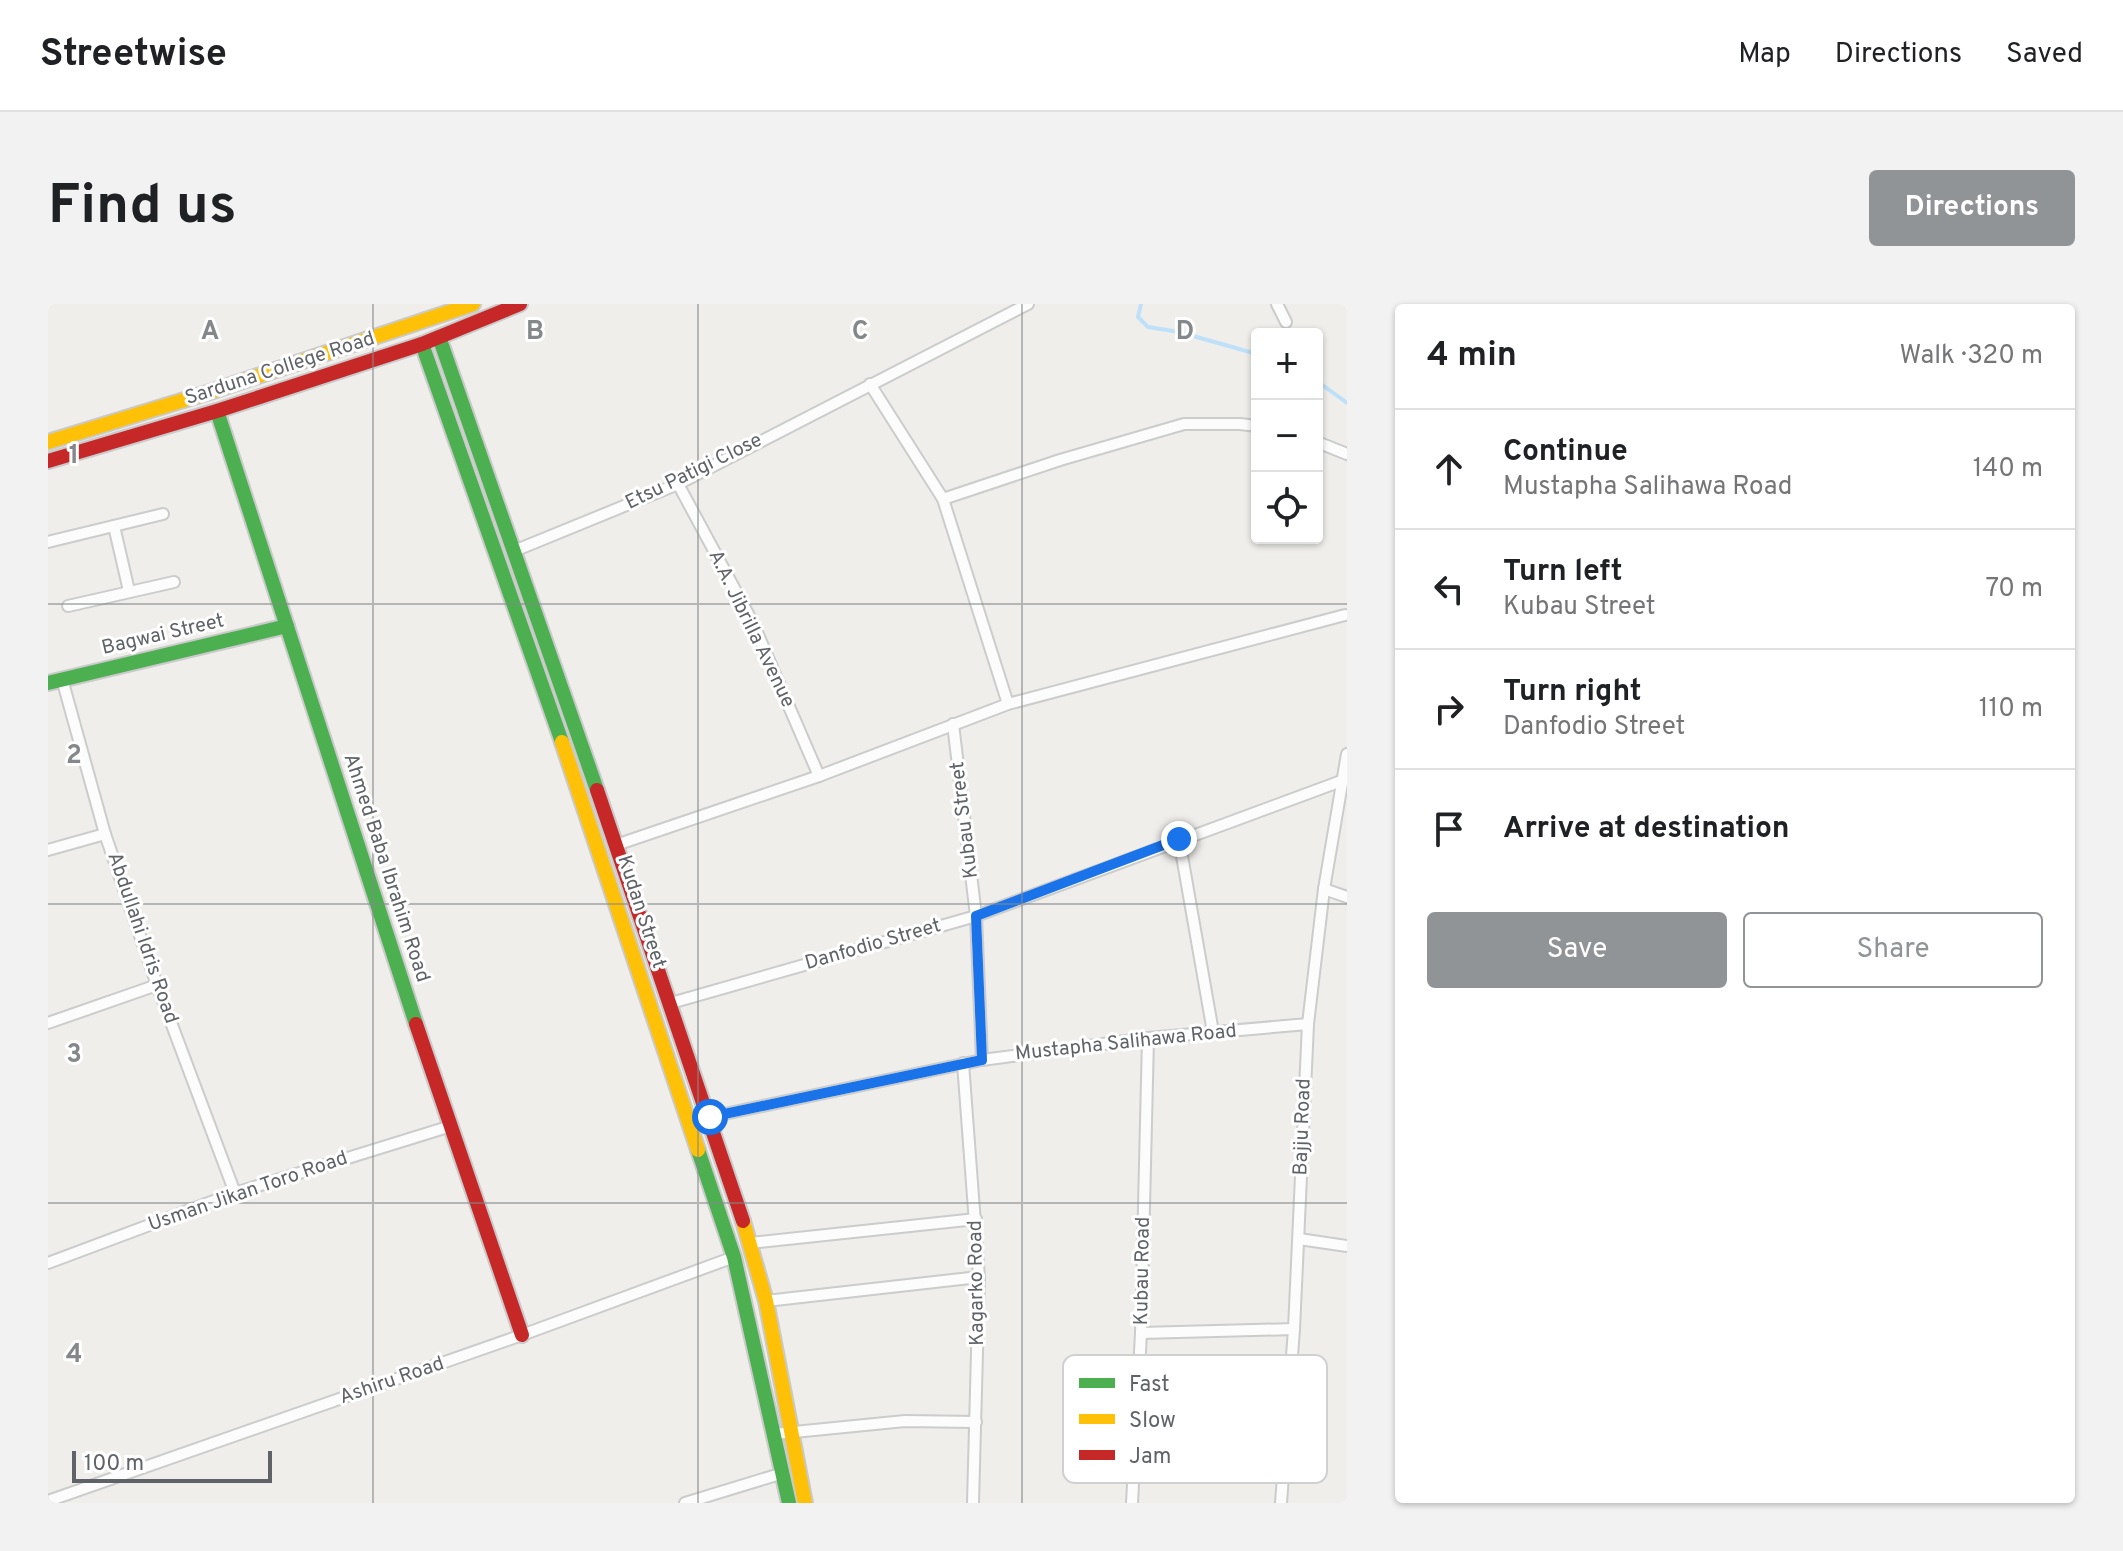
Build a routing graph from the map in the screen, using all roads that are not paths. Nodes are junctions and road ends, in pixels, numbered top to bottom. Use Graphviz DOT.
graph roads {
  1 [pos="473,304"];
  2 [pos="520,304"];
  3 [pos="1028,304"];
  4 [pos="1277,304"];
  5 [pos="1286,322"];
  6 [pos="439,337"];
  7 [pos="422,344"];
  8 [pos="870,384"];
  9 [pos="217,411"];
  10 [pos="1251,425"];
  11 [pos="48,442"];
  12 [pos="1323,444"];
  13 [pos="1347,454"];
  14 [pos="48,461"];
  15 [pos="678,484"];
  16 [pos="943,499"];
  17 [pos="163,514"];
  18 [pos="114,526"];
  19 [pos="48,542"];
  20 [pos="514,551"];
  21 [pos="174,582"];
  22 [pos="129,591"];
  23 [pos="68,606"];
  24 [pos="1345,615"];
  25 [pos="287,626"];
  26 [pos="55,681"];
  27 [pos="1008,704"];
  28 [pos="953,724"];
  29 [pos="1347,754"];
  30 [pos="819,776"];
  31 [pos="1344,780"];
  32 [pos="105,834"];
  33 [pos="1179,839"];
  34 [pos="616,845"];
  35 [pos="48,850"];
  36 [pos="1324,889"];
  37 [pos="1347,897"];
  38 [pos="976,916"];
  39 [pos="157,985"];
  40 [pos="671,1003"];
  41 [pos="48,1023"];
  42 [pos="1308,1024"];
  43 [pos="1213,1032"];
  44 [pos="1148,1038"];
  45 [pos="982,1060"];
  46 [pos="963,1063"];
  47 [pos="710,1117"];
  48 [pos="451,1126"];
  49 [pos="235,1193"];
  50 [pos="976,1219"];
  51 [pos="1299,1239"];
  52 [pos="750,1243"];
  53 [pos="1347,1246"];
  54 [pos="734,1257"];
  55 [pos="48,1263"];
  56 [pos="979,1277"];
  57 [pos="766,1301"];
  58 [pos="1294,1329"];
  59 [pos="1141,1333"];
  60 [pos="522,1335"];
  61 [pos="1140,1355"];
  62 [pos="1292,1355"];
  63 [pos="976,1422"];
  64 [pos="793,1432"];
  65 [pos="774,1434"];
  66 [pos="783,1473"];
  67 [pos="1133,1483"];
  68 [pos="1282,1483"];
  69 [pos="48,1501"];
  70 [pos="685,1503"];
  71 [pos="789,1503"];
  72 [pos="805,1503"];
  73 [pos="973,1503"];
  74 [pos="1132,1503"];
  75 [pos="1281,1503"];
  1 -- 11 [label="street, Sarduna College Road"];
  2 -- 6 [label="street, Sarduna College Road"];
  3 -- 8 [label="street, Etsu Patigi Close"];
  4 -- 5 [label="street"];
  6 -- 7 [label="street, Sarduna College Road"];
  6 -- 20 [label="street"];
  7 -- 9 [label="street, Sarduna College Road"];
  7 -- 54 [label="street, Kudan Street"];
  8 -- 15 [label="street, Etsu Patigi Close"];
  8 -- 16 [label="street"];
  9 -- 14 [label="street, Sarduna College Road"];
  9 -- 25 [label="street, Ahmed Baba Ibrahim Road"];
  10 -- 16 [label="street"];
  12 -- 13 [label="street"];
  15 -- 20 [label="street, Etsu Patigi Close"];
  15 -- 30 [label="street, A.A. Jibrilla Avenue"];
  16 -- 27 [label="street"];
  17 -- 18 [label="street"];
  18 -- 19 [label="street"];
  18 -- 22 [label="street"];
  20 -- 34 [label="street"];
  21 -- 22 [label="street"];
  22 -- 23 [label="street"];
  24 -- 27 [label="street"];
  25 -- 26 [label="street, Bagwai Street"];
  25 -- 48 [label="street, Ahmed Baba Ibrahim Road"];
  26 -- 32 [label="street, Abdullahi Idris Road"];
  27 -- 28 [label="street"];
  28 -- 30 [label="street"];
  28 -- 38 [label="street, Kubau Street"];
  29 -- 31 [label="street, Bajju Road"];
  30 -- 34 [label="street"];
  31 -- 33 [label="street, Danfodio Street"];
  31 -- 36 [label="street, Bajju Road"];
  32 -- 35 [label="street"];
  32 -- 39 [label="street, Abdullahi Idris Road"];
  33 -- 38 [label="street, Danfodio Street"];
  33 -- 43 [label="street"];
  34 -- 40 [label="street"];
  36 -- 37 [label="street"];
  36 -- 42 [label="street, Bajju Road"];
  38 -- 40 [label="street, Danfodio Street"];
  38 -- 45 [label="street, Kubau Street"];
  39 -- 41 [label="street"];
  39 -- 49 [label="street, Abdullahi Idris Road"];
  40 -- 47 [label="street"];
  42 -- 43 [label="street, Mustapha Salihawa Road"];
  42 -- 51 [label="street, Bajju Road"];
  43 -- 44 [label="street, Mustapha Salihawa Road"];
  44 -- 45 [label="street, Mustapha Salihawa Road"];
  44 -- 59 [label="street, Kubau Road"];
  45 -- 46 [label="street, Mustapha Salihawa Road"];
  46 -- 47 [label="street, Mustapha Salihawa Road"];
  46 -- 50 [label="street, Kagarko Road"];
  47 -- 52 [label="street"];
  48 -- 49 [label="street, Usman Jikan Toro Road"];
  48 -- 60 [label="street, Ahmed Baba Ibrahim Road"];
  49 -- 55 [label="street, Usman Jikan Toro Road"];
  50 -- 52 [label="street"];
  50 -- 56 [label="street, Kagarko Road"];
  51 -- 53 [label="street"];
  51 -- 58 [label="street, Bajju Road"];
  52 -- 57 [label="street"];
  54 -- 60 [label="street, Ashiru Road"];
  54 -- 65 [label="street, Kudan Street"];
  56 -- 57 [label="street"];
  56 -- 63 [label="street, Kagarko Road"];
  57 -- 64 [label="street"];
  58 -- 59 [label="street"];
  58 -- 62 [label="street, Bajju Road"];
  59 -- 61 [label="street, Kubau Road"];
  60 -- 69 [label="street, Ashiru Road"];
  63 -- 64 [label="street"];
  63 -- 73 [label="street, Kagarko Road"];
  64 -- 65 [label="street"];
  64 -- 72 [label="street"];
  65 -- 66 [label="street, Kudan Street"];
  66 -- 70 [label="street"];
  66 -- 71 [label="street, Kudan Street"];
  67 -- 74 [label="street, Kubau Road"];
  68 -- 75 [label="street, Bajju Road"];
}
